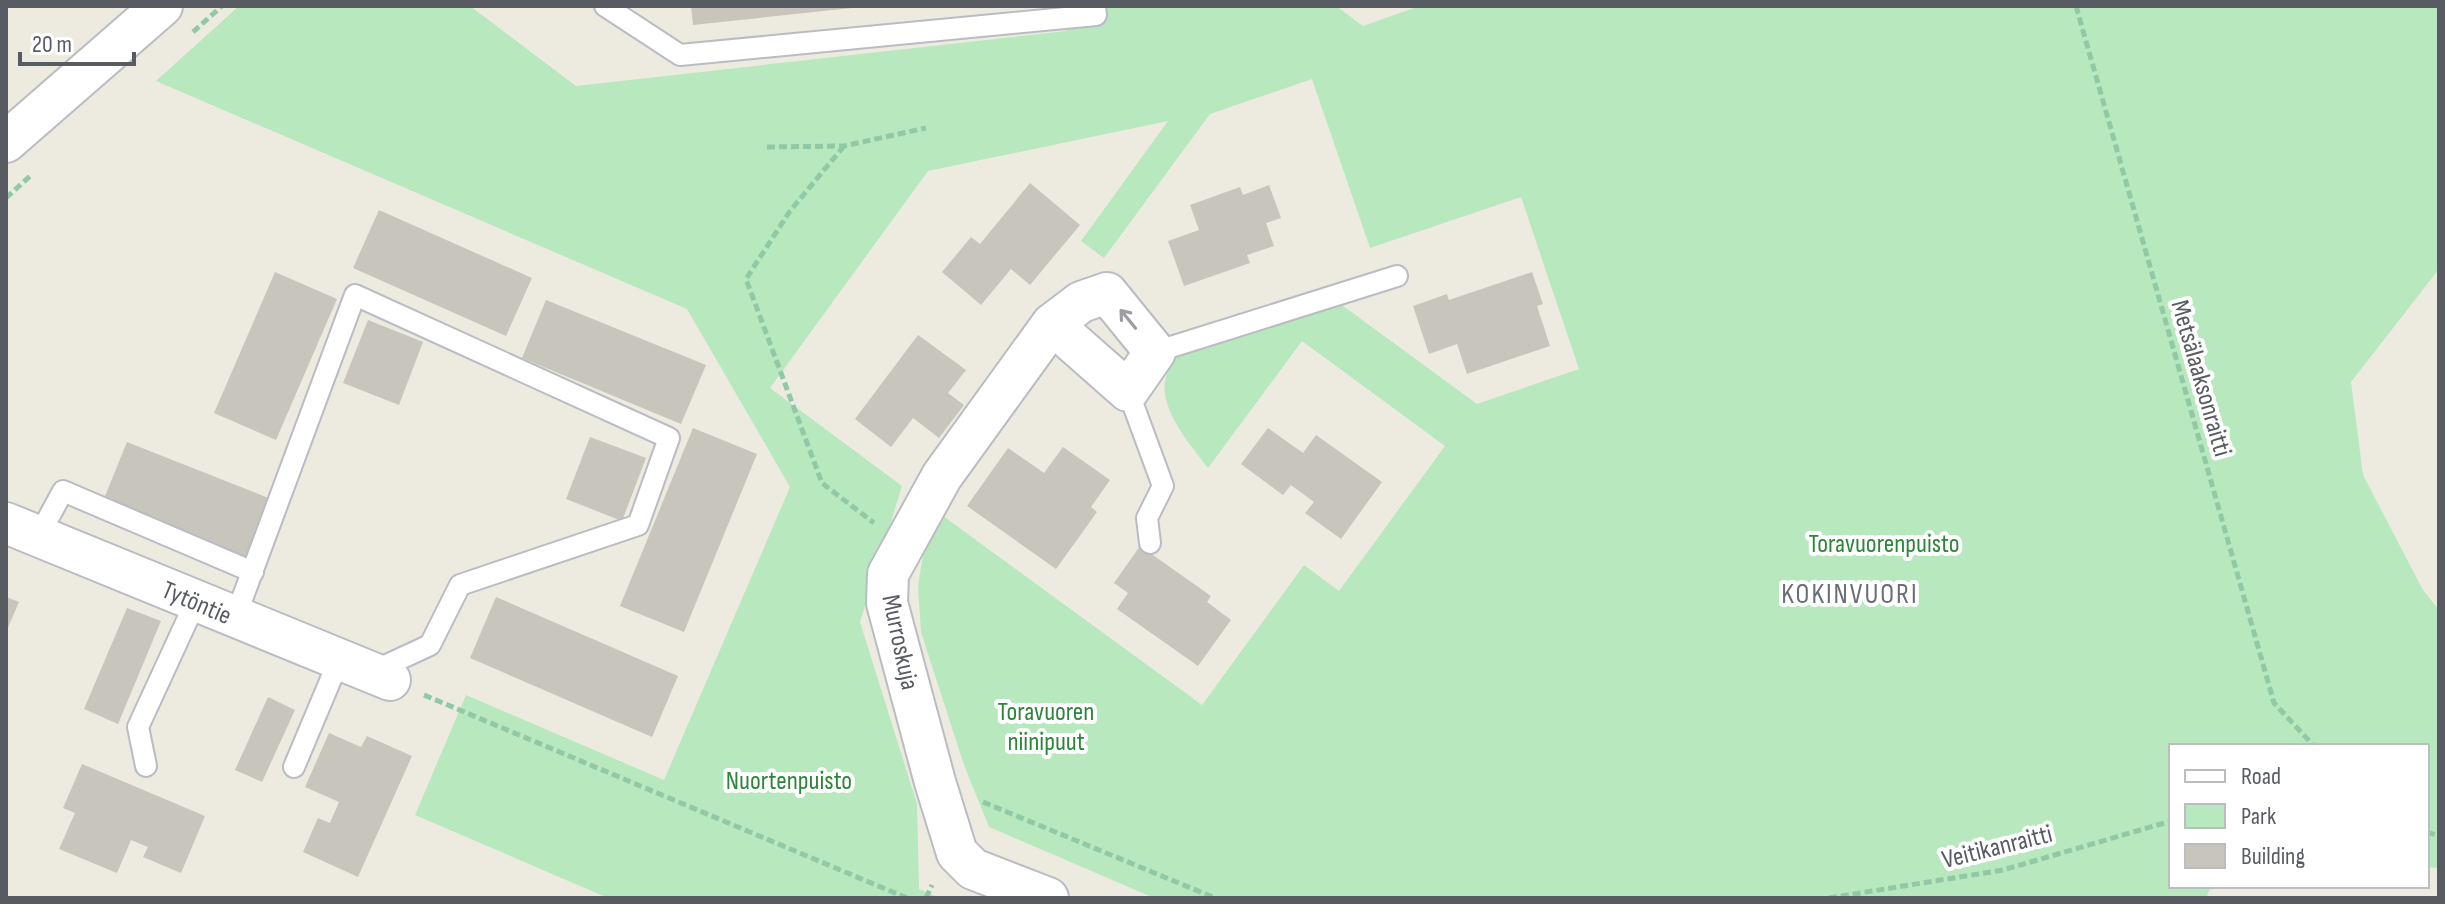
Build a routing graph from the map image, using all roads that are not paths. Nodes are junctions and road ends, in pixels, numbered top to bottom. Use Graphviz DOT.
graph roads {
  1 [pos="162,6"];
  2 [pos="605,6"];
  3 [pos="1095,6"];
  4 [pos="6,142"];
  5 [pos="1397,276"];
  6 [pos="1052,324"];
  7 [pos="1155,352"];
  8 [pos="1128,391"];
  9 [pos="22,530"];
  10 [pos="1150,543"];
  11 [pos="253,572"];
  12 [pos="196,601"];
  13 [pos="235,618"];
  14 [pos="366,671"];
  15 [pos="146,766"];
  16 [pos="294,767"];
  17 [pos="1048,898"];
  1 -- 4 [label="street"];
  2 -- 3 [label="lane"];
  5 -- 7 [label="lane"];
  7 -- 6 [label="street, Murroskuja, one-way"];
  6 -- 8 [label="street"];
  6 -- 17 [label="street, Murroskuja"];
  7 -- 8 [label="street"];
  8 -- 10 [label="lane"];
  9 -- 11 [label="lane"];
  9 -- 12 [label="street, Tytöntie"];
  11 -- 13 [label="lane"];
  11 -- 14 [label="lane"];
  12 -- 13 [label="street, Tytöntie"];
  12 -- 15 [label="lane"];
  13 -- 14 [label="street, Tytöntie"];
  14 -- 16 [label="lane"];
}
